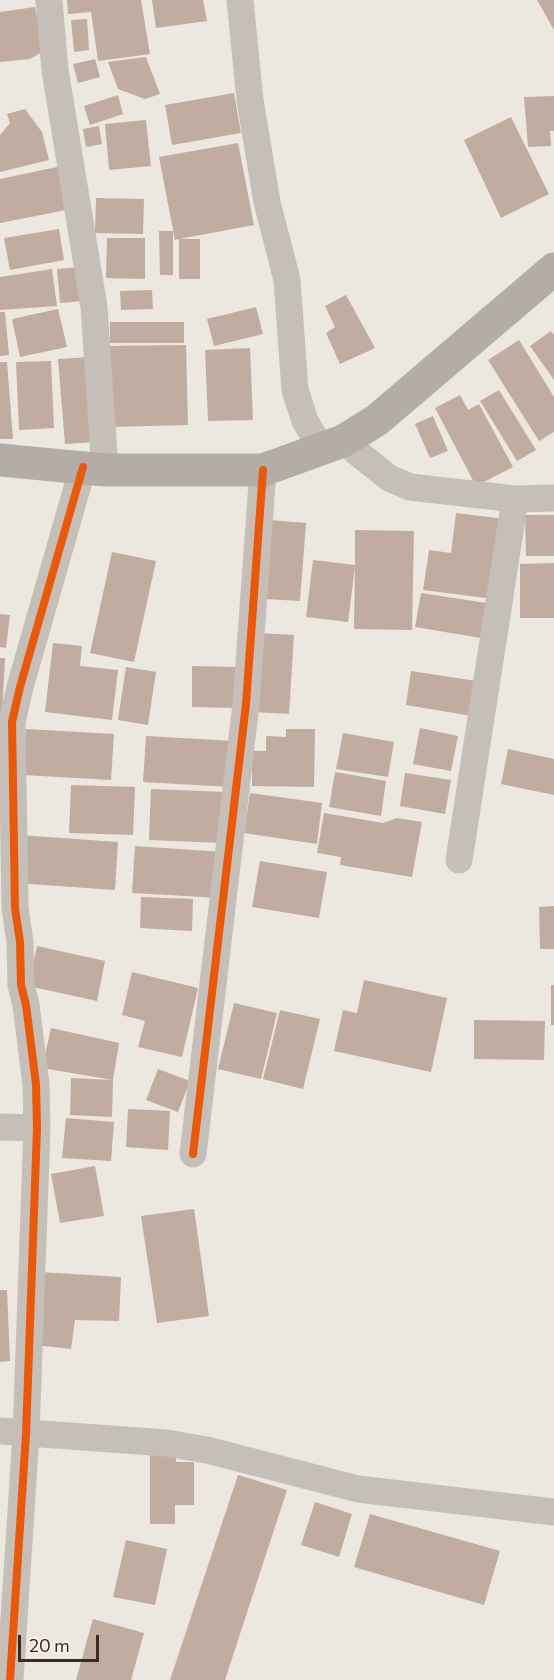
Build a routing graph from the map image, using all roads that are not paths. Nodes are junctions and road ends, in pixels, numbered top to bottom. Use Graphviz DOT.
graph roads {
  1 [pos="49,0"];
  2 [pos="240,0"];
  3 [pos="554,269"];
  4 [pos="332,445"];
  5 [pos="0,460"];
  6 [pos="94,469"];
  7 [pos="263,470"];
  8 [pos="554,498"];
  9 [pos="515,499"];
  10 [pos="6,722"];
  11 [pos="459,860"];
  12 [pos="7,907"];
  13 [pos="0,1127"];
  14 [pos="37,1128"];
  15 [pos="193,1154"];
  16 [pos="13,1433"];
  17 [pos="554,1512"];
  18 [pos="10,1680"];
  1 -- 6 [label="street"];
  2 -- 4 [label="street"];
  3 -- 4 [label="main road"];
  4 -- 7 [label="main road"];
  4 -- 9 [label="street"];
  5 -- 6 [label="main road"];
  6 -- 7 [label="main road"];
  6 -- 10 [label="street"];
  7 -- 15 [label="street"];
  8 -- 9 [label="street"];
  9 -- 11 [label="street"];
  10 -- 12 [label="street"];
  12 -- 14 [label="street"];
  13 -- 14 [label="street"];
  14 -- 16 [label="street"];
  16 -- 17 [label="street"];
  16 -- 18 [label="street"];
}
